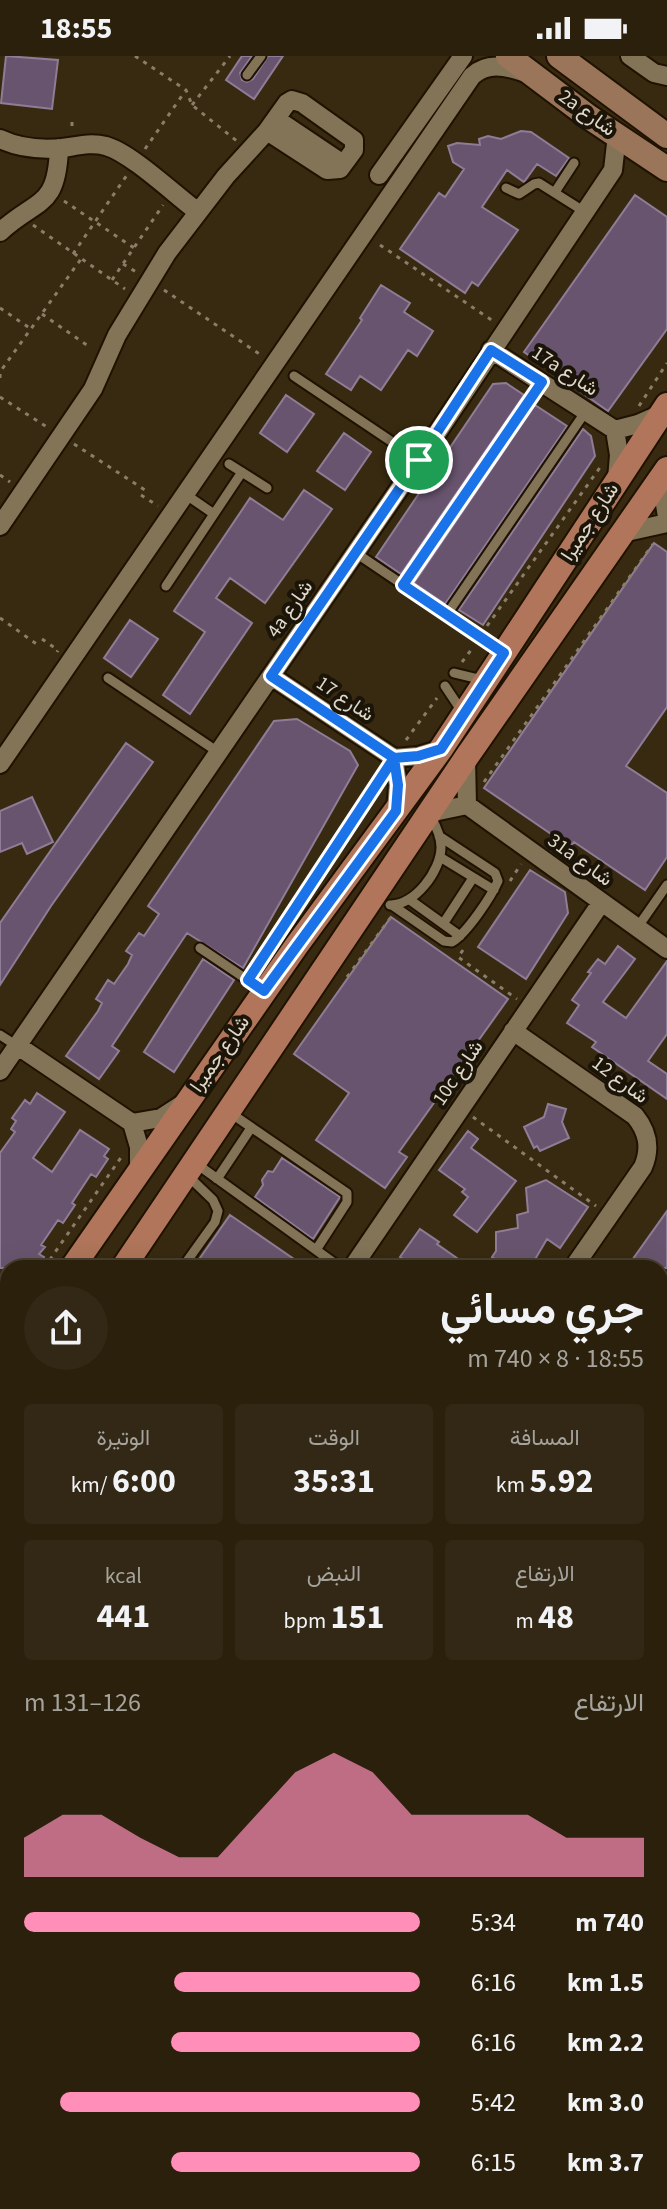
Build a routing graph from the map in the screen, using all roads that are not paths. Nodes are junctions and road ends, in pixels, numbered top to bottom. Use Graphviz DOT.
graph roads {
  1 [pos="261,56"];
  2 [pos="463,56"];
  3 [pos="508,56"];
  4 [pos="559,56"];
  5 [pos="630,56"];
  6 [pos="247,75"];
  7 [pos="536,76"];
  8 [pos="667,76"];
  9 [pos="272,125"];
  10 [pos="617,135"];
  11 [pos="667,136"];
  12 [pos="0,139"];
  13 [pos="59,148"];
  14 [pos="646,155"];
  15 [pos="347,160"];
  16 [pos="574,163"];
  17 [pos="667,169"];
  18 [pos="613,170"];
  19 [pos="379,175"];
  20 [pos="396,186"];
  21 [pos="506,188"];
  22 [pos="555,192"];
  23 [pos="198,212"];
  24 [pos="585,212"];
  25 [pos="0,232"];
  26 [pos="491,350"];
  27 [pos="294,376"];
  28 [pos="542,382"];
  29 [pos="664,410"];
  30 [pos="586,411"];
  31 [pos="615,430"];
  32 [pos="419,460"];
  33 [pos="229,464"];
  34 [pos="666,471"];
  35 [pos="242,472"];
  36 [pos="616,481"];
  37 [pos="267,488"];
  38 [pos="185,494"];
  39 [pos="214,514"];
  40 [pos="0,526"];
  41 [pos="664,526"];
  42 [pos="622,533"];
  43 [pos="356,553"];
  44 [pos="403,585"];
  45 [pos="166,586"];
  46 [pos="447,614"];
  47 [pos="504,653"];
  48 [pos="454,673"];
  49 [pos="271,676"];
  50 [pos="108,678"];
  51 [pos="486,681"];
  52 [pos="445,686"];
  53 [pos="464,714"];
  54 [pos="441,749"];
  55 [pos="218,752"];
  56 [pos="394,758"];
  57 [pos="466,758"];
  58 [pos="0,764"];
  59 [pos="467,805"];
  60 [pos="396,811"];
  61 [pos="429,813"];
  62 [pos="439,836"];
  63 [pos="440,857"];
  64 [pos="473,878"];
  65 [pos="667,885"];
  66 [pos="494,890"];
  67 [pos="410,900"];
  68 [pos="601,903"];
  69 [pos="386,904"];
  70 [pos="443,924"];
  71 [pos="637,928"];
  72 [pos="463,941"];
  73 [pos="200,948"];
  74 [pos="667,949"];
  75 [pos="264,991"];
  76 [pos="513,1031"];
  77 [pos="0,1035"];
  78 [pos="18,1046"];
  79 [pos="0,1071"];
  80 [pos="186,1102"];
  81 [pos="229,1112"];
  82 [pos="132,1123"];
  83 [pos="251,1128"];
  84 [pos="132,1162"];
  85 [pos="190,1168"];
  86 [pos="217,1179"];
  87 [pos="316,1250"];
  88 [pos="77,1260"];
  89 [pos="128,1260"];
  90 [pos="188,1260"];
  91 [pos="330,1260"];
  92 [pos="357,1260"];
  93 [pos="578,1260"];
  1 -- 6 [label="lane"];
  2 -- 19 [label="street"];
  3 -- 7 [label="street, 2a شارع"];
  4 -- 11 [label="street, 2a شارع"];
  5 -- 8 [label="street"];
  7 -- 10 [label="street, 2a شارع"];
  7 -- 20 [label="street"];
  9 -- 15 [label="street"];
  9 -- 15 [label="street"];
  9 -- 23 [label="street"];
  10 -- 14 [label="street, 2a شارع"];
  10 -- 18 [label="street, 4a شارع"];
  12 -- 13 [label="street"];
  13 -- 23 [label="street"];
  13 -- 25 [label="street"];
  14 -- 17 [label="street, 2a شارع"];
  14 -- 18 [label="street"];
  15 -- 19 [label="street"];
  16 -- 22 [label="lane"];
  18 -- 24 [label="street, 4a شارع"];
  19 -- 20 [label="street"];
  20 -- 38 [label="street"];
  21 -- 22 [label="lane"];
  22 -- 24 [label="lane"];
  23 -- 40 [label="street"];
  24 -- 26 [label="street, 4a شارع"];
  26 -- 28 [label="street, 17a شارع"];
  26 -- 32 [label="street, 4a شارع"];
  27 -- 32 [label="lane"];
  28 -- 30 [label="street, 17a شارع"];
  28 -- 44 [label="lane"];
  29 -- 31 [label="street"];
  29 -- 36 [label="main road, شارع جميرا"];
  30 -- 31 [label="street, 17a شارع"];
  30 -- 46 [label="lane"];
  31 -- 36 [label="street"];
  32 -- 43 [label="street, 4a شارع"];
  33 -- 35 [label="lane"];
  34 -- 41 [label="street"];
  34 -- 42 [label="main road, شارع جميرا"];
  35 -- 37 [label="lane"];
  35 -- 39 [label="lane"];
  36 -- 47 [label="main road, شارع جميرا"];
  38 -- 39 [label="lane"];
  38 -- 58 [label="street"];
  39 -- 45 [label="lane"];
  41 -- 42 [label="street"];
  42 -- 57 [label="main road, شارع جميرا"];
  43 -- 44 [label="lane"];
  43 -- 49 [label="street, 4a شارع"];
  44 -- 46 [label="lane"];
  46 -- 47 [label="lane"];
  47 -- 51 [label="main road, شارع جميرا"];
  48 -- 51 [label="lane"];
  49 -- 55 [label="street, 4a شارع"];
  49 -- 56 [label="street, شارع 17"];
  50 -- 55 [label="lane"];
  51 -- 53 [label="main road, شارع جميرا"];
  52 -- 53 [label="lane"];
  53 -- 54 [label="main road, شارع جميرا"];
  54 -- 56 [label="street"];
  54 -- 60 [label="main road, شارع جميرا"];
  55 -- 78 [label="street, 4a شارع"];
  56 -- 60 [label="street"];
  57 -- 59 [label="street"];
  57 -- 61 [label="main road, شارع جميرا"];
  59 -- 61 [label="street"];
  59 -- 68 [label="street, 31a شارع"];
  60 -- 75 [label="main road, شارع جميرا"];
  61 -- 62 [label="lane"];
  61 -- 69 [label="main road, شارع جميرا"];
  62 -- 63 [label="lane"];
  62 -- 66 [label="lane"];
  63 -- 64 [label="lane"];
  63 -- 67 [label="lane"];
  64 -- 66 [label="lane"];
  64 -- 70 [label="lane"];
  65 -- 71 [label="lane"];
  66 -- 72 [label="lane"];
  67 -- 69 [label="lane"];
  67 -- 70 [label="lane"];
  68 -- 71 [label="street, 31a شارع"];
  68 -- 76 [label="street, 10c شارع"];
  69 -- 72 [label="lane"];
  69 -- 81 [label="main road, شارع جميرا"];
  70 -- 72 [label="lane"];
  71 -- 74 [label="street, 31a شارع"];
  73 -- 75 [label="lane"];
  75 -- 80 [label="main road, شارع جميرا"];
  76 -- 92 [label="street, 10c شارع"];
  76 -- 93 [label="street, شارع 12"];
  77 -- 78 [label="lane"];
  78 -- 79 [label="street, 4a شارع"];
  78 -- 82 [label="street"];
  80 -- 82 [label="street"];
  80 -- 84 [label="main road, شارع جميرا"];
  81 -- 83 [label="lane"];
  81 -- 85 [label="main road, شارع جميرا"];
  82 -- 84 [label="street"];
  83 -- 86 [label="lane"];
  83 -- 87 [label="lane"];
  84 -- 88 [label="main road, شارع جميرا"];
  85 -- 86 [label="lane"];
  85 -- 89 [label="main road, شارع جميرا"];
  85 -- 90 [label="lane"];
  86 -- 87 [label="lane"];
  87 -- 91 [label="lane"];
}
